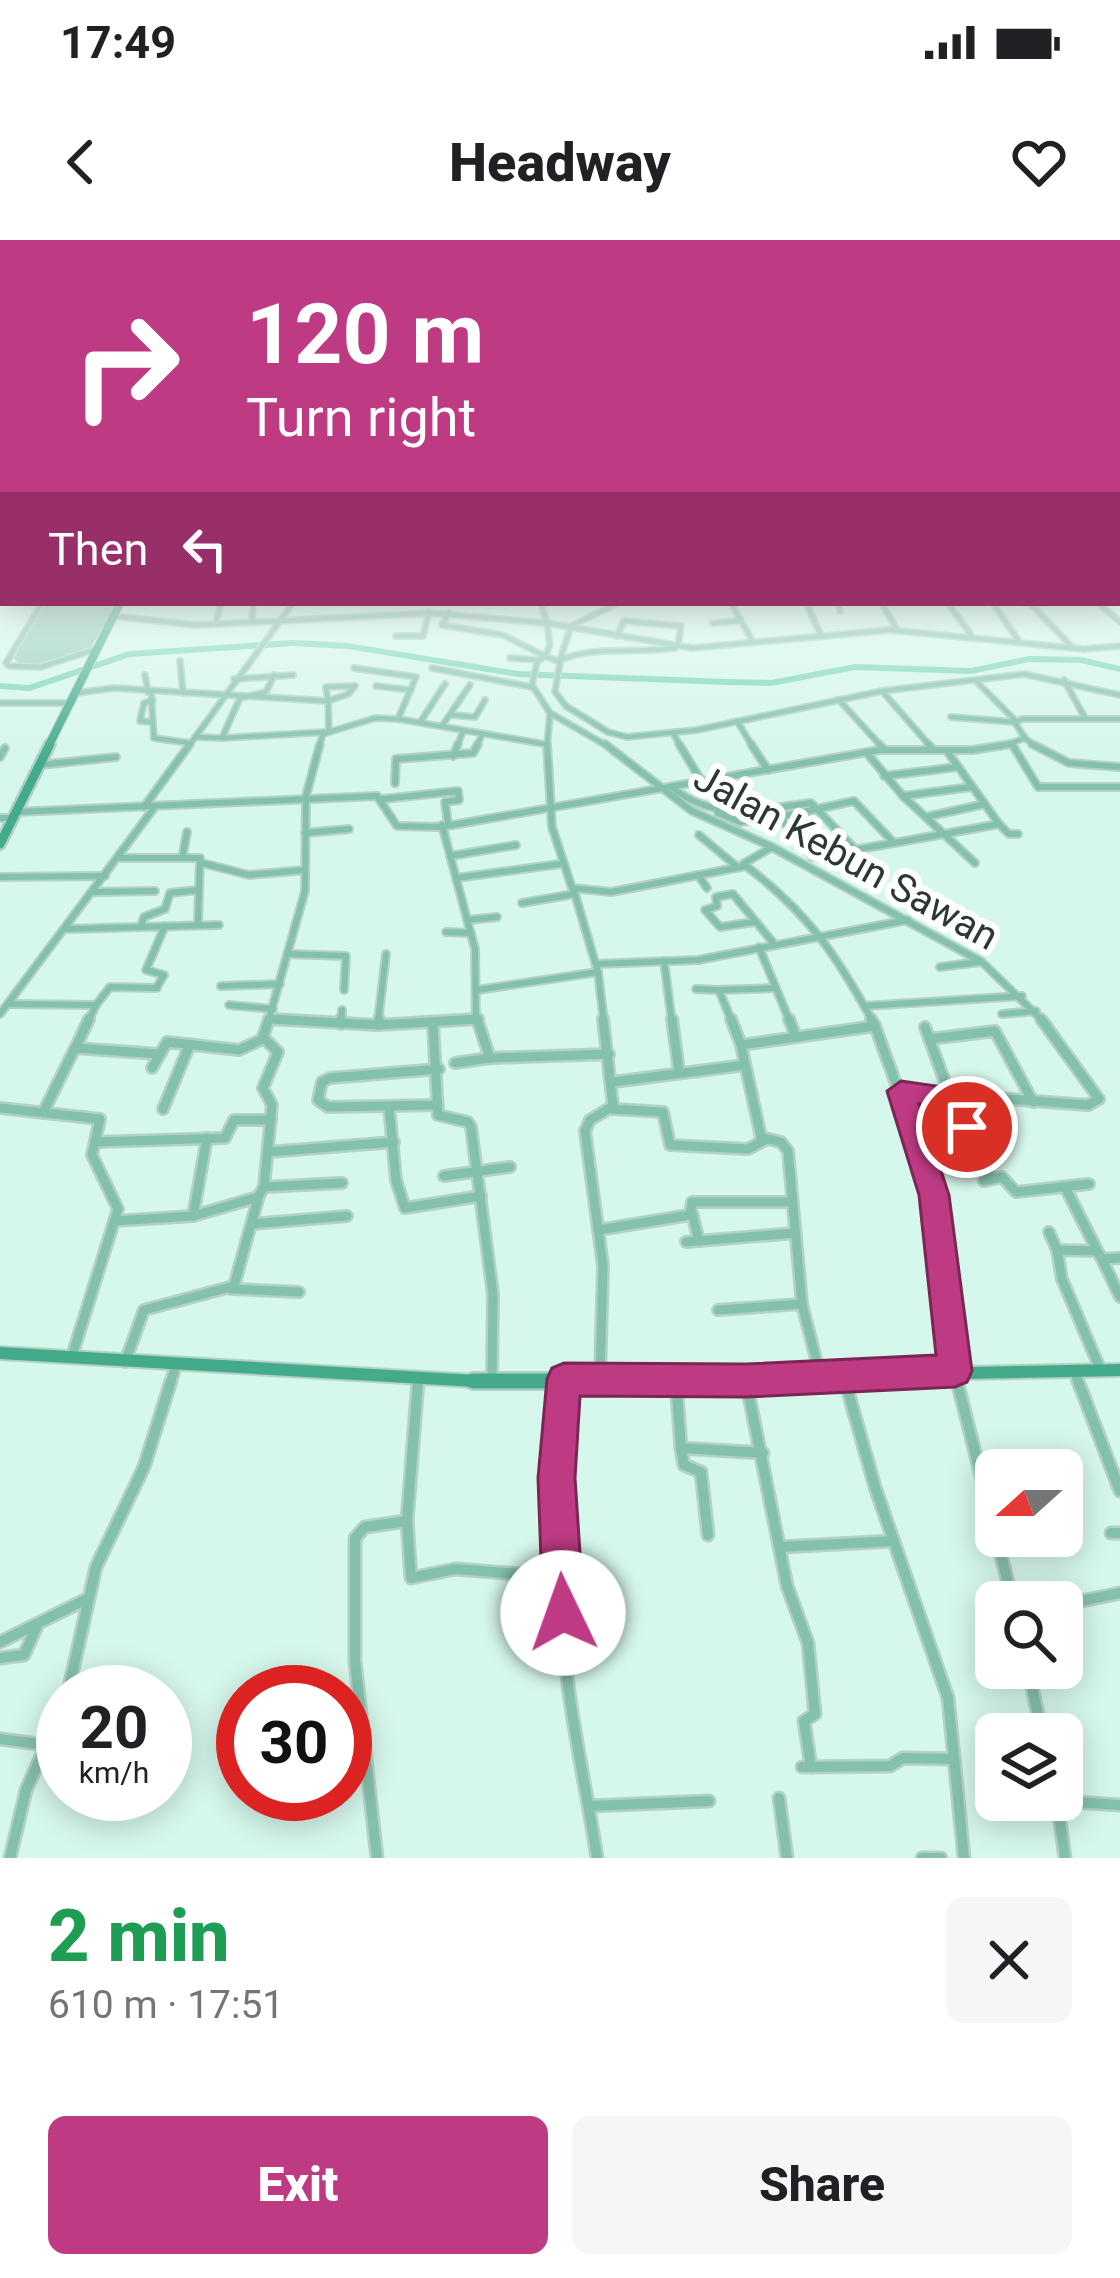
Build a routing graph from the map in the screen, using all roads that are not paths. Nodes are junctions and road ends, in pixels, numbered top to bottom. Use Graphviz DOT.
graph roads {
  1 [pos="37,612"];
  2 [pos="115,612"];
  3 [pos="219,612"];
  4 [pos="253,612"];
  5 [pos="287,612"];
  6 [pos="341,612"];
  7 [pos="374,612"];
  8 [pos="425,612"];
  9 [pos="429,612"];
  10 [pos="544,612"];
  11 [pos="601,612"];
  12 [pos="735,612"];
  13 [pos="810,612"];
  14 [pos="887,612"];
  15 [pos="954,612"];
  16 [pos="999,612"];
  17 [pos="1043,612"];
  18 [pos="449,613"];
  19 [pos="113,616"];
  20 [pos="342,616"];
  21 [pos="280,621"];
  22 [pos="741,621"];
  23 [pos="252,622"];
  24 [pos="547,623"];
  25 [pos="713,623"];
  26 [pos="427,624"];
  27 [pos="215,625"];
  28 [pos="442,625"];
  29 [pos="571,626"];
  30 [pos="897,630"];
  31 [pos="820,633"];
  32 [pos="396,636"];
  33 [pos="617,636"];
  34 [pos="972,636"];
  35 [pos="1018,640"];
  36 [pos="753,642"];
  37 [pos="681,646"];
  38 [pos="1120,646"];
  39 [pos="1074,649"];
  40 [pos="96,650"];
  41 [pos="510,658"];
  42 [pos="180,661"];
  43 [pos="539,661"];
  44 [pos="560,662"];
  45 [pos="3,664"];
  46 [pos="354,668"];
  47 [pos="432,668"];
  48 [pos="145,675"];
  49 [pos="274,675"];
  50 [pos="293,675"];
  51 [pos="234,679"];
  52 [pos="1064,680"];
  53 [pos="977,682"];
  54 [pos="445,684"];
  55 [pos="470,685"];
  56 [pos="376,686"];
  57 [pos="533,688"];
  58 [pos="411,690"];
  59 [pos="555,690"];
  60 [pos="882,691"];
  61 [pos="1110,692"];
  62 [pos="183,693"];
  63 [pos="151,695"];
  64 [pos="1120,695"];
  65 [pos="221,696"];
  66 [pos="74,698"];
  67 [pos="242,698"];
  68 [pos="485,700"];
  69 [pos="838,700"];
  70 [pos="327,702"];
  71 [pos="0,703"];
  72 [pos="1120,707"];
  73 [pos="868,710"];
  74 [pos="850,712"];
  75 [pos="550,713"];
  76 [pos="451,715"];
  77 [pos="951,717"];
  78 [pos="398,718"];
  79 [pos="1085,718"];
  80 [pos="1120,719"];
  81 [pos="421,721"];
  82 [pos="737,721"];
  83 [pos="1016,721"];
  84 [pos="442,726"];
  85 [pos="327,731"];
  86 [pos="463,731"];
  87 [pos="674,733"];
  88 [pos="482,735"];
  89 [pos="222,738"];
  90 [pos="1025,738"];
  91 [pos="192,740"];
  92 [pos="544,744"];
  93 [pos="1012,744"];
  94 [pos="5,748"];
  95 [pos="932,748"];
  96 [pos="884,749"];
  97 [pos="946,750"];
  98 [pos="866,752"];
  99 [pos="453,756"];
  100 [pos="0,757"];
  101 [pos="116,757"];
  102 [pos="40,765"];
  103 [pos="958,767"];
  104 [pos="1120,767"];
  105 [pos="768,770"];
  106 [pos="884,776"];
  107 [pos="702,782"];
  108 [pos="395,783"];
  109 [pos="972,787"];
  110 [pos="1120,787"];
  111 [pos="668,790"];
  112 [pos="306,796"];
  113 [pos="903,796"];
  114 [pos="383,799"];
  115 [pos="985,804"];
  116 [pos="144,807"];
  117 [pos="154,807"];
  118 [pos="818,808"];
  119 [pos="551,810"];
  120 [pos="718,812"];
  121 [pos="15,815"];
  122 [pos="780,817"];
  123 [pos="928,817"];
  124 [pos="0,818"];
  125 [pos="999,824"];
  126 [pos="445,825"];
  127 [pos="349,829"];
  128 [pos="187,832"];
  129 [pos="305,833"];
  130 [pos="1018,834"];
  131 [pos="699,835"];
  132 [pos="944,835"];
  133 [pos="797,837"];
  134 [pos="894,843"];
  135 [pos="0,844"];
  136 [pos="517,845"];
  137 [pos="773,845"];
  138 [pos="854,849"];
  139 [pos="183,854"];
  140 [pos="450,856"];
  141 [pos="119,858"];
  142 [pos="202,863"];
  143 [pos="560,863"];
  144 [pos="975,863"];
  145 [pos="739,866"];
  146 [pos="305,870"];
  147 [pos="698,874"];
  148 [pos="105,876"];
  149 [pos="0,877"];
  150 [pos="456,878"];
  151 [pos="707,888"];
  152 [pos="198,890"];
  153 [pos="93,892"];
  154 [pos="155,892"];
  155 [pos="574,892"];
  156 [pos="522,903"];
  157 [pos="497,917"];
  158 [pos="467,920"];
  159 [pos="908,920"];
  160 [pos="754,922"];
  161 [pos="198,924"];
  162 [pos="165,925"];
  163 [pos="220,925"];
  164 [pos="141,926"];
  165 [pos="64,929"];
  166 [pos="446,932"];
  167 [pos="471,932"];
  168 [pos="828,938"];
  169 [pos="775,945"];
  170 [pos="759,947"];
  171 [pos="287,953"];
  172 [pos="386,954"];
  173 [pos="664,961"];
  174 [pos="982,962"];
  175 [pos="940,967"];
  176 [pos="597,968"];
  177 [pos="280,983"];
  178 [pos="221,986"];
  179 [pos="775,988"];
  180 [pos="696,989"];
  181 [pos="477,990"];
  182 [pos="719,990"];
  183 [pos="344,991"];
  184 [pos="1022,996"];
  185 [pos="7,1004"];
  186 [pos="96,1005"];
  187 [pos="229,1005"];
  188 [pos="864,1006"];
  189 [pos="342,1010"];
  190 [pos="1036,1011"];
  191 [pos="0,1013"];
  192 [pos="271,1014"];
  193 [pos="1002,1014"];
  194 [pos="478,1022"];
  195 [pos="341,1024"];
  196 [pos="378,1025"];
  197 [pos="433,1025"];
  198 [pos="875,1026"];
  199 [pos="925,1027"];
  200 [pos="796,1037"];
  201 [pos="263,1039"];
  202 [pos="929,1039"];
  203 [pos="190,1044"];
  204 [pos="741,1045"];
  205 [pos="75,1048"];
  206 [pos="158,1054"];
  207 [pos="609,1054"];
  208 [pos="490,1058"];
  209 [pos="455,1063"];
  210 [pos="745,1065"];
  211 [pos="152,1068"];
  212 [pos="439,1070"];
  213 [pos="679,1072"];
  214 [pos="613,1082"];
  215 [pos="901,1091"];
  216 [pos="948,1096"];
  217 [pos="1033,1102"];
  218 [pos="438,1105"];
  219 [pos="389,1107"];
  220 [pos="0,1108"];
  221 [pos="163,1109"];
  222 [pos="610,1109"];
  223 [pos="43,1113"];
  224 [pos="271,1120"];
  225 [pos="208,1138"];
  226 [pos="765,1140"];
  227 [pos="95,1142"];
  228 [pos="394,1142"];
  229 [pos="268,1152"];
  230 [pos="510,1167"];
  231 [pos="478,1171"];
  232 [pos="444,1175"];
  233 [pos="342,1183"];
  234 [pos="1089,1184"];
  235 [pos="1065,1187"];
  236 [pos="261,1192"];
  237 [pos="481,1196"];
  238 [pos="792,1202"];
  239 [pos="692,1214"];
  240 [pos="193,1216"];
  241 [pos="346,1216"];
  242 [pos="114,1221"];
  243 [pos="252,1224"];
  244 [pos="598,1230"];
  245 [pos="1049,1232"];
  246 [pos="794,1233"];
  247 [pos="699,1241"];
  248 [pos="686,1242"];
  249 [pos="1057,1250"];
  250 [pos="1100,1255"];
  251 [pos="1120,1258"];
  252 [pos="230,1289"];
  253 [pos="299,1292"];
  254 [pos="1120,1297"];
  255 [pos="802,1304"];
  256 [pos="718,1310"];
  257 [pos="0,1353"];
  258 [pos="72,1356"];
  259 [pos="124,1361"];
  260 [pos="176,1366"];
  261 [pos="1120,1370"];
  262 [pos="955,1371"];
  263 [pos="1102,1371"];
  264 [pos="1075,1373"];
  265 [pos="820,1376"];
  266 [pos="844,1376"];
  267 [pos="418,1378"];
  268 [pos="601,1378"];
  269 [pos="564,1379"];
  270 [pos="676,1380"];
  271 [pos="746,1380"];
  272 [pos="492,1382"];
  273 [pos="681,1448"];
  274 [pos="975,1451"];
  275 [pos="763,1453"];
  276 [pos="1120,1491"];
  277 [pos="407,1521"];
  278 [pos="708,1534"];
  279 [pos="893,1541"];
  280 [pos="780,1547"];
  281 [pos="561,1577"];
  282 [pos="1120,1593"];
  283 [pos="87,1599"];
  284 [pos="1083,1601"];
  285 [pos="38,1625"];
  286 [pos="0,1642"];
  287 [pos="0,1658"];
  288 [pos="74,1665"];
  289 [pos="0,1739"];
  290 [pos="36,1744"];
  291 [pos="954,1759"];
  292 [pos="36,1769"];
  293 [pos="779,1798"];
  294 [pos="709,1802"];
  295 [pos="1083,1802"];
  296 [pos="1120,1804"];
  297 [pos="590,1806"];
  298 [pos="1060,1821"];
  299 [pos="10,1858"];
  300 [pos="377,1858"];
  301 [pos="597,1858"];
  302 [pos="787,1858"];
  303 [pos="922,1858"];
  304 [pos="941,1858"];
  305 [pos="964,1858"];
  306 [pos="1065,1858"];
  1 -- 45 [label="street"];
  2 -- 19 [label="street"];
  3 -- 27 [label="street"];
  4 -- 23 [label="street"];
  5 -- 21 [label="street"];
  6 -- 20 [label="street"];
  7 -- 20 [label="street"];
  8 -- 9 [label="street"];
  9 -- 18 [label="street"];
  9 -- 26 [label="street"];
  10 -- 24 [label="street"];
  11 -- 29 [label="street"];
  12 -- 22 [label="street"];
  13 -- 31 [label="street"];
  14 -- 30 [label="street"];
  15 -- 34 [label="street"];
  16 -- 35 [label="street"];
  17 -- 39 [label="street"];
  18 -- 24 [label="street"];
  18 -- 28 [label="street"];
  19 -- 27 [label="street"];
  19 -- 40 [label="street"];
  20 -- 21 [label="street"];
  21 -- 23 [label="street"];
  21 -- 51 [label="street"];
  22 -- 25 [label="street"];
  22 -- 36 [label="street"];
  23 -- 27 [label="street"];
  24 -- 29 [label="street"];
  24 -- 43 [label="street"];
  26 -- 28 [label="street"];
  26 -- 32 [label="street"];
  28 -- 43 [label="street"];
  29 -- 33 [label="street"];
  29 -- 44 [label="street"];
  30 -- 31 [label="street"];
  30 -- 34 [label="street"];
  31 -- 36 [label="street"];
  33 -- 37 [label="street"];
  33 -- 37 [label="street"];
  34 -- 35 [label="street"];
  35 -- 39 [label="street"];
  36 -- 37 [label="street"];
  37 -- 44 [label="street"];
  38 -- 39 [label="street"];
  40 -- 45 [label="street"];
  40 -- 66 [label="street"];
  41 -- 43 [label="street"];
  42 -- 62 [label="street"];
  43 -- 44 [label="street"];
  43 -- 57 [label="street"];
  44 -- 59 [label="street"];
  46 -- 58 [label="street"];
  47 -- 57 [label="street"];
  48 -- 63 [label="street"];
  49 -- 50 [label="street"];
  49 -- 51 [label="street"];
  49 -- 67 [label="street"];
  51 -- 65 [label="street"];
  52 -- 53 [label="street"];
  52 -- 61 [label="street"];
  52 -- 79 [label="street"];
  53 -- 60 [label="street"];
  53 -- 83 [label="street"];
  54 -- 81 [label="street"];
  55 -- 76 [label="street"];
  56 -- 58 [label="street"];
  57 -- 59 [label="street"];
  57 -- 75 [label="street"];
  58 -- 78 [label="street"];
  59 -- 87 [label="street"];
  60 -- 69 [label="street"];
  60 -- 95 [label="street"];
  61 -- 64 [label="street"];
  61 -- 72 [label="street"];
  62 -- 63 [label="street"];
  62 -- 65 [label="street"];
  63 -- 66 [label="street"];
  63 -- 91 [label="street"];
  65 -- 67 [label="street"];
  65 -- 91 [label="street"];
  66 -- 71 [label="street"];
  66 -- 102 [label="street"];
  67 -- 70 [label="street"];
  67 -- 89 [label="street"];
  68 -- 76 [label="street"];
  69 -- 74 [label="street"];
  69 -- 82 [label="street"];
  70 -- 70 [label="street"];
  70 -- 85 [label="street"];
  73 -- 74 [label="street"];
  74 -- 96 [label="street"];
  75 -- 92 [label="street"];
  75 -- 111 [label="street"];
  76 -- 84 [label="street"];
  77 -- 83 [label="street"];
  78 -- 81 [label="street"];
  78 -- 85 [label="street"];
  79 -- 80 [label="street"];
  79 -- 83 [label="street"];
  81 -- 84 [label="street"];
  82 -- 87 [label="street"];
  82 -- 105 [label="street"];
  83 -- 90 [label="street"];
  84 -- 86 [label="street"];
  85 -- 89 [label="street"];
  85 -- 112 [label="street"];
  86 -- 88 [label="street"];
  86 -- 99 [label="street"];
  87 -- 107 [label="street"];
  88 -- 92 [label="street"];
  88 -- 99 [label="street"];
  89 -- 91 [label="street"];
  90 -- 93 [label="street"];
  90 -- 104 [label="street"];
  91 -- 116 [label="street"];
  92 -- 119 [label="street"];
  93 -- 97 [label="street"];
  93 -- 110 [label="street"];
  94 -- 100 [label="street"];
  95 -- 96 [label="street"];
  95 -- 97 [label="street"];
  96 -- 98 [label="street"];
  97 -- 103 [label="street"];
  98 -- 105 [label="street"];
  98 -- 106 [label="street"];
  99 -- 108 [label="street"];
  101 -- 102 [label="street"];
  102 -- 121 [label="street"];
  103 -- 106 [label="street"];
  103 -- 109 [label="street"];
  105 -- 107 [label="street"];
  106 -- 113 [label="street"];
  107 -- 111 [label="street"];
  109 -- 113 [label="street"];
  109 -- 115 [label="street"];
  111 -- 119 [label="street"];
  111 -- 120 [label="street"];
  111 -- 137 [label="street, Jalan Kebun Sawan"];
  112 -- 114 [label="street"];
  112 -- 117 [label="street"];
  112 -- 129 [label="street"];
  113 -- 123 [label="street"];
  114 -- 126 [label="street"];
  114 -- 126 [label="street"];
  115 -- 123 [label="street"];
  115 -- 125 [label="street"];
  116 -- 117 [label="street"];
  116 -- 121 [label="street"];
  117 -- 141 [label="street"];
  118 -- 120 [label="street"];
  118 -- 122 [label="street"];
  118 -- 134 [label="street"];
  118 -- 138 [label="street"];
  119 -- 126 [label="street"];
  119 -- 143 [label="street"];
  120 -- 122 [label="street"];
  121 -- 124 [label="street"];
  121 -- 135 [label="street"];
  122 -- 133 [label="street"];
  123 -- 132 [label="street"];
  125 -- 130 [label="street"];
  125 -- 132 [label="street"];
  126 -- 140 [label="street"];
  127 -- 129 [label="street"];
  128 -- 139 [label="street"];
  129 -- 146 [label="street"];
  131 -- 145 [label="street"];
  132 -- 134 [label="street"];
  132 -- 144 [label="street"];
  133 -- 137 [label="street"];
  133 -- 138 [label="street"];
  134 -- 138 [label="street"];
  136 -- 140 [label="street"];
  137 -- 145 [label="street"];
  137 -- 159 [label="street, Jalan Kebun Sawan"];
  139 -- 141 [label="street"];
  139 -- 142 [label="street"];
  140 -- 150 [label="street"];
  141 -- 148 [label="street"];
  142 -- 146 [label="street"];
  142 -- 152 [label="street"];
  143 -- 150 [label="street"];
  143 -- 155 [label="street"];
  145 -- 147 [label="street"];
  145 -- 168 [label="street"];
  146 -- 171 [label="street"];
  147 -- 151 [label="street"];
  147 -- 155 [label="street"];
  148 -- 149 [label="street"];
  148 -- 153 [label="street"];
  150 -- 158 [label="street"];
  152 -- 161 [label="street"];
  152 -- 164 [label="street"];
  153 -- 154 [label="street"];
  153 -- 165 [label="street"];
  155 -- 156 [label="street"];
  155 -- 176 [label="street"];
  157 -- 158 [label="street"];
  158 -- 167 [label="street"];
  159 -- 168 [label="street"];
  159 -- 174 [label="street, Jalan Kebun Sawan"];
  160 -- 160 [label="street"];
  160 -- 169 [label="street"];
  161 -- 162 [label="street"];
  161 -- 163 [label="street"];
  162 -- 164 [label="street"];
  162 -- 186 [label="street"];
  164 -- 165 [label="street"];
  165 -- 185 [label="street"];
  166 -- 167 [label="street"];
  167 -- 181 [label="street"];
  168 -- 169 [label="street"];
  168 -- 188 [label="street"];
  169 -- 170 [label="street"];
  170 -- 173 [label="street"];
  170 -- 179 [label="street"];
  171 -- 177 [label="street"];
  171 -- 183 [label="street"];
  172 -- 196 [label="street"];
  173 -- 176 [label="street"];
  173 -- 213 [label="street"];
  174 -- 175 [label="street"];
  174 -- 184 [label="street, Jalan Kebun Sawan"];
  176 -- 181 [label="street"];
  176 -- 207 [label="street"];
  177 -- 178 [label="street"];
  177 -- 192 [label="street"];
  179 -- 182 [label="street"];
  179 -- 200 [label="street"];
  180 -- 182 [label="street"];
  181 -- 194 [label="street"];
  182 -- 204 [label="street"];
  184 -- 188 [label="street"];
  184 -- 190 [label="street, Jalan Kebun Sawan"];
  185 -- 186 [label="street"];
  185 -- 191 [label="street"];
  186 -- 205 [label="street"];
  187 -- 192 [label="street"];
  188 -- 198 [label="street"];
  189 -- 195 [label="street"];
  190 -- 193 [label="street"];
  190 -- 217 [label="street, Jalan Kebun Sawan"];
  192 -- 195 [label="street"];
  192 -- 201 [label="street"];
  194 -- 197 [label="street"];
  194 -- 208 [label="street"];
  195 -- 196 [label="street"];
  196 -- 197 [label="street"];
  197 -- 212 [label="street"];
  198 -- 200 [label="street"];
  198 -- 215 [label="street"];
  199 -- 202 [label="street"];
  200 -- 204 [label="street"];
  201 -- 203 [label="street"];
  201 -- 224 [label="street"];
  202 -- 216 [label="street"];
  202 -- 217 [label="street"];
  203 -- 206 [label="street"];
  203 -- 221 [label="street"];
  204 -- 210 [label="street"];
  205 -- 206 [label="street"];
  205 -- 223 [label="street"];
  206 -- 211 [label="street"];
  207 -- 208 [label="street"];
  207 -- 214 [label="street"];
  208 -- 209 [label="street"];
  210 -- 213 [label="street"];
  210 -- 226 [label="street"];
  212 -- 218 [label="street"];
  212 -- 219 [label="street"];
  213 -- 214 [label="street"];
  214 -- 222 [label="street"];
  215 -- 216 [label="street, Jalan Kebun Sawan"];
  215 -- 262 [label="street"];
  216 -- 217 [label="street, Jalan Kebun Sawan"];
  216 -- 235 [label="street"];
  218 -- 219 [label="street"];
  218 -- 231 [label="street"];
  219 -- 228 [label="street"];
  220 -- 223 [label="street"];
  222 -- 226 [label="street"];
  222 -- 244 [label="street"];
  223 -- 227 [label="street"];
  224 -- 225 [label="street"];
  224 -- 229 [label="street"];
  225 -- 227 [label="street"];
  225 -- 240 [label="street"];
  226 -- 238 [label="street"];
  227 -- 242 [label="street"];
  228 -- 229 [label="street"];
  228 -- 237 [label="street"];
  229 -- 236 [label="street"];
  230 -- 231 [label="street"];
  231 -- 232 [label="street"];
  231 -- 237 [label="street"];
  233 -- 236 [label="street"];
  234 -- 235 [label="street"];
  235 -- 250 [label="street"];
  236 -- 240 [label="street"];
  236 -- 243 [label="street"];
  237 -- 272 [label="street"];
  238 -- 239 [label="street"];
  238 -- 246 [label="street"];
  239 -- 244 [label="street"];
  239 -- 247 [label="street"];
  240 -- 242 [label="street"];
  241 -- 243 [label="street"];
  242 -- 258 [label="street"];
  243 -- 252 [label="street"];
  244 -- 268 [label="street"];
  245 -- 249 [label="street"];
  246 -- 247 [label="street"];
  246 -- 255 [label="street"];
  247 -- 248 [label="street"];
  249 -- 250 [label="street"];
  249 -- 263 [label="street"];
  250 -- 251 [label="street"];
  250 -- 254 [label="street"];
  252 -- 253 [label="street"];
  252 -- 259 [label="street"];
  255 -- 256 [label="street"];
  255 -- 265 [label="street"];
  257 -- 258 [label="street"];
  258 -- 259 [label="street"];
  259 -- 260 [label="street"];
  260 -- 267 [label="street"];
  260 -- 283 [label="street"];
  261 -- 263 [label="street"];
  262 -- 264 [label="street"];
  262 -- 266 [label="street"];
  262 -- 274 [label="street"];
  263 -- 264 [label="street"];
  264 -- 276 [label="street"];
  265 -- 266 [label="street"];
  265 -- 271 [label="street"];
  266 -- 279 [label="street"];
  267 -- 272 [label="street"];
  267 -- 277 [label="street"];
  268 -- 269 [label="street"];
  268 -- 270 [label="street"];
  269 -- 272 [label="street"];
  269 -- 281 [label="street"];
  270 -- 271 [label="street"];
  270 -- 273 [label="street"];
  271 -- 275 [label="street"];
  273 -- 275 [label="street"];
  273 -- 278 [label="street"];
  275 -- 280 [label="street"];
  277 -- 281 [label="street"];
  277 -- 300 [label="street"];
  279 -- 280 [label="street"];
  279 -- 291 [label="street"];
  280 -- 291 [label="street"];
  281 -- 297 [label="street"];
  282 -- 284 [label="street"];
  283 -- 285 [label="street"];
  283 -- 288 [label="street"];
  285 -- 286 [label="street"];
  285 -- 287 [label="street"];
  289 -- 290 [label="street"];
  291 -- 305 [label="street"];
  292 -- 299 [label="street"];
  293 -- 302 [label="street"];
  294 -- 297 [label="street"];
  295 -- 296 [label="street"];
  297 -- 301 [label="street"];
  298 -- 306 [label="street"];
  303 -- 304 [label="street"];
}
